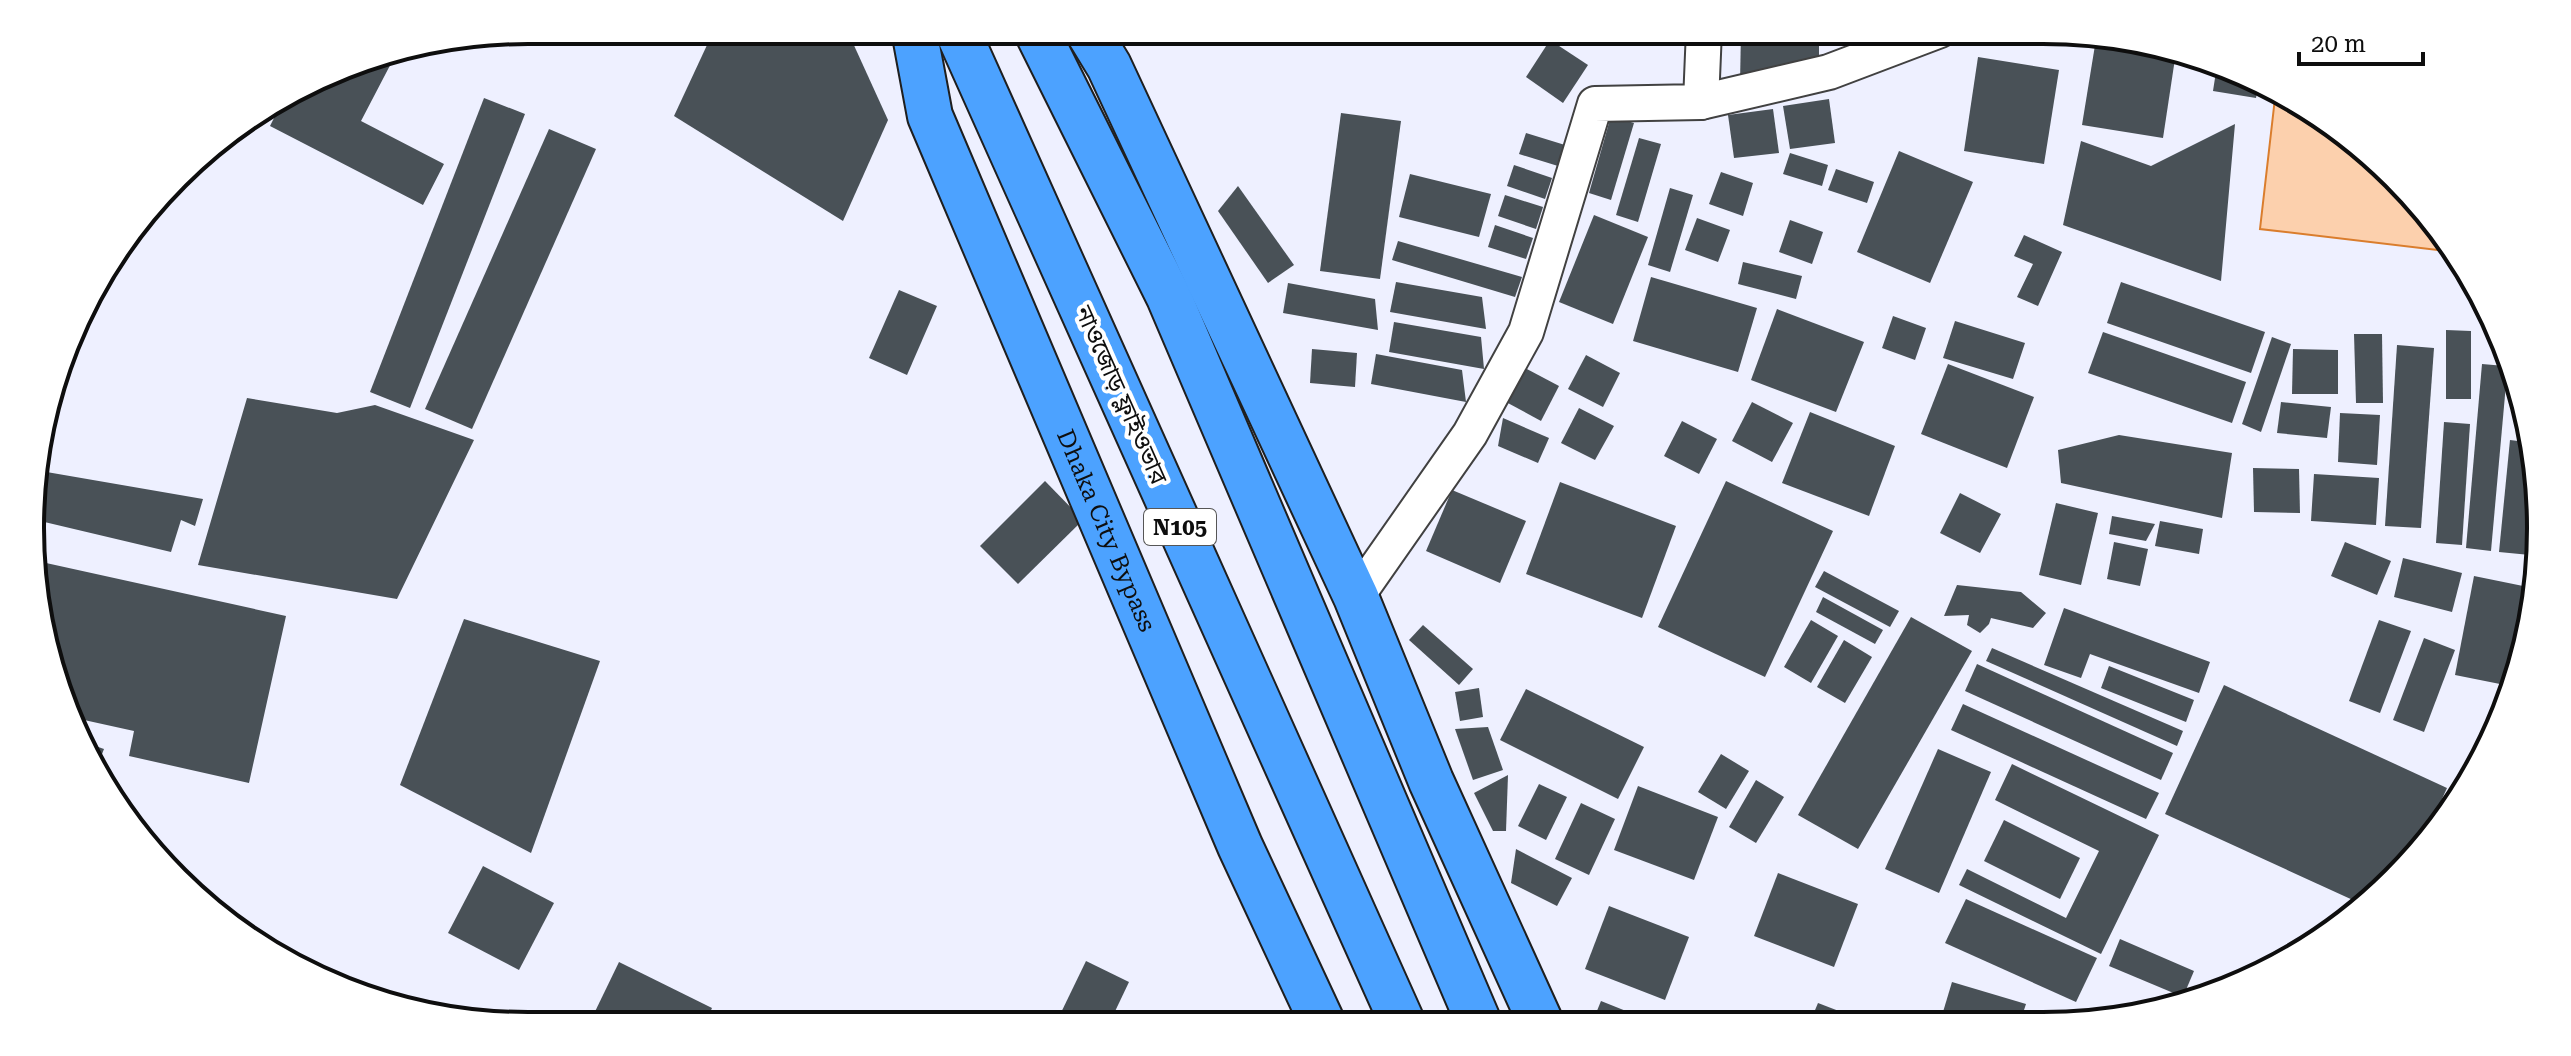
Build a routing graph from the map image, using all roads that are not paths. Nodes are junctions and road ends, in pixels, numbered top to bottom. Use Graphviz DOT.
graph roads {
  1 [pos="917,44"];
  2 [pos="963,44"];
  3 [pos="1043,44"];
  4 [pos="1096,44"];
  5 [pos="1703,44"];
  6 [pos="1903,44"];
  7 [pos="1701,102"];
  8 [pos="1356,597"];
  9 [pos="1317,1012"];
  10 [pos="1398,1012"];
  11 [pos="1474,1012"];
  12 [pos="1536,1012"];
  1 -- 9 [label="highway, Dhaka City Bypass / N105"];
  2 -- 10 [label="highway, নাওজোড় ফ্লাইওভার / N105"];
  3 -- 11 [label="highway"];
  4 -- 8 [label="highway"];
  5 -- 7 [label="street"];
  6 -- 7 [label="street"];
  7 -- 8 [label="street"];
  8 -- 12 [label="highway"];
}
